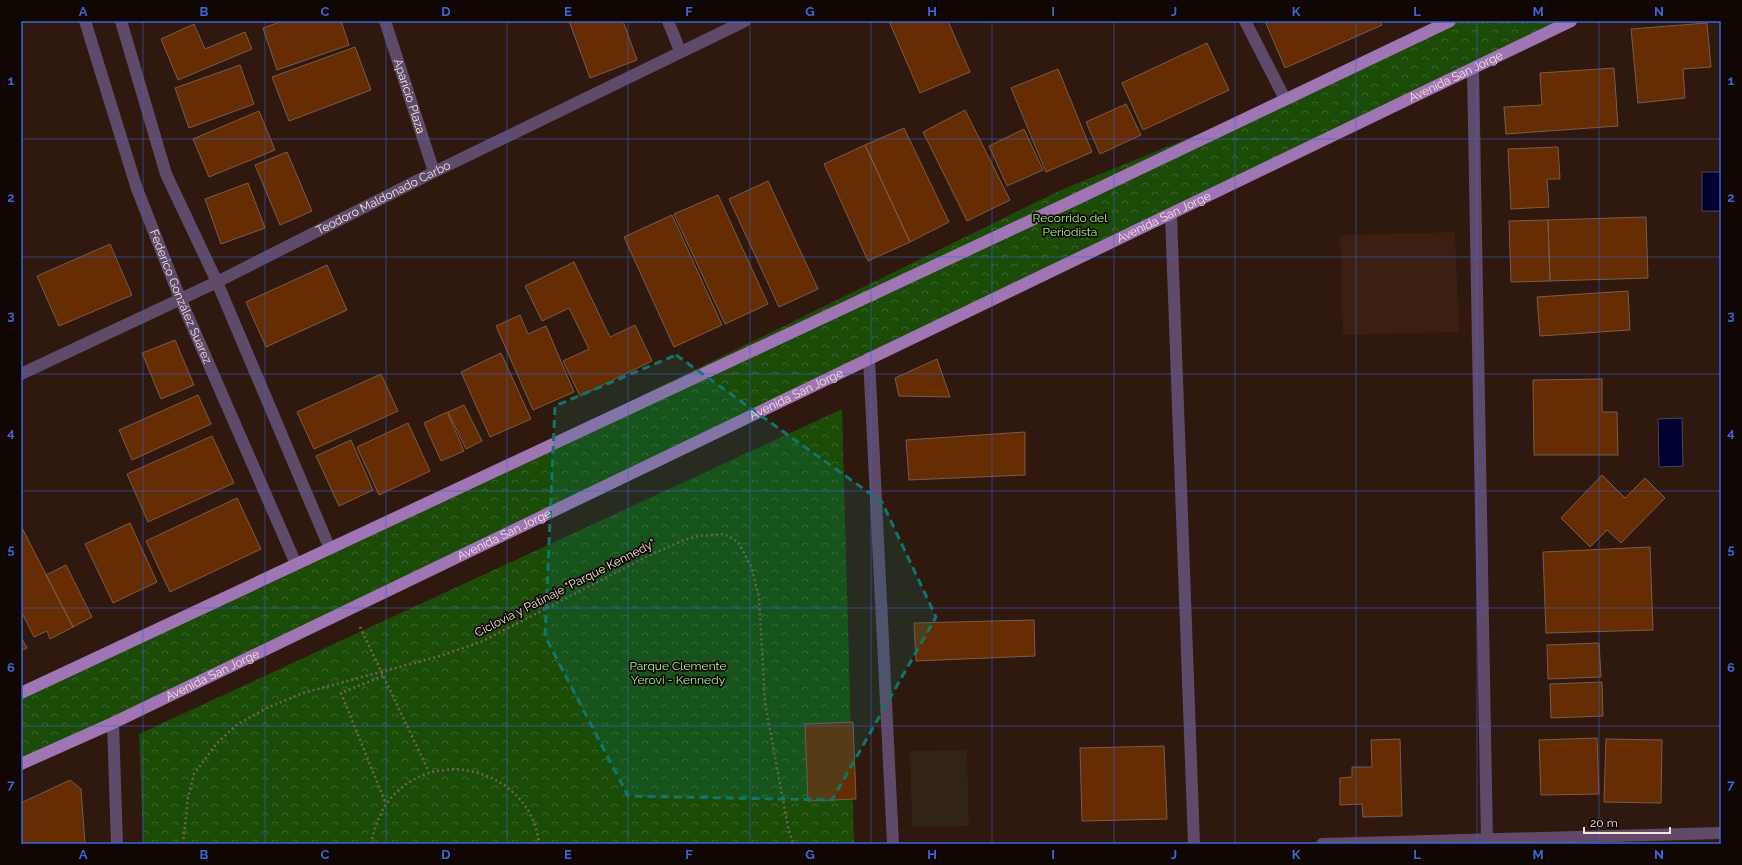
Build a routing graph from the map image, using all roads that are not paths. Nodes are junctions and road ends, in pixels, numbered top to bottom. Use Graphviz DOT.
graph roads {
  1 [pos="85,21"];
  2 [pos="121,21"];
  3 [pos="385,21"];
  4 [pos="668,21"];
  5 [pos="745,21"];
  6 [pos="1246,21"];
  7 [pos="1450,21"];
  8 [pos="1571,21"];
  9 [pos="680,51"];
  10 [pos="1474,69"];
  11 [pos="1285,99"];
  12 [pos="434,172"];
  13 [pos="1171,215"];
  14 [pos="217,282"];
  15 [pos="180,298"];
  16 [pos="869,358"];
  17 [pos="21,374"];
  18 [pos="330,549"];
  19 [pos="296,564"];
  20 [pos="21,692"];
  21 [pos="113,723"];
  22 [pos="21,764"];
  23 [pos="1721,833"];
  24 [pos="1486,842"];
  25 [pos="117,844"];
  26 [pos="893,844"];
  27 [pos="1194,844"];
  28 [pos="1322,844"];
  1 -- 15 [label="street, Federico González Suarez"];
  2 -- 14 [label="street"];
  3 -- 12 [label="street, Aparicio Plaza"];
  4 -- 9 [label="street"];
  5 -- 9 [label="street, Teodoro Maldonado Carbo"];
  6 -- 11 [label="street"];
  7 -- 11 [label="main road"];
  8 -- 10 [label="main road, Avenida San Jorge"];
  9 -- 12 [label="street, Teodoro Maldonado Carbo"];
  10 -- 13 [label="main road, Avenida San Jorge"];
  10 -- 24 [label="street"];
  11 -- 18 [label="main road"];
  12 -- 14 [label="street, Teodoro Maldonado Carbo"];
  13 -- 16 [label="main road, Avenida San Jorge"];
  13 -- 27 [label="street"];
  14 -- 15 [label="street, Teodoro Maldonado Carbo"];
  14 -- 18 [label="street"];
  15 -- 17 [label="street, Teodoro Maldonado Carbo"];
  15 -- 19 [label="street, Federico González Suarez"];
  16 -- 21 [label="main road, Avenida San Jorge"];
  16 -- 26 [label="street"];
  18 -- 19 [label="main road"];
  19 -- 20 [label="main road"];
  21 -- 22 [label="main road, Avenida San Jorge"];
  21 -- 25 [label="street"];
  23 -- 24 [label="street"];
  24 -- 28 [label="street"];
}
